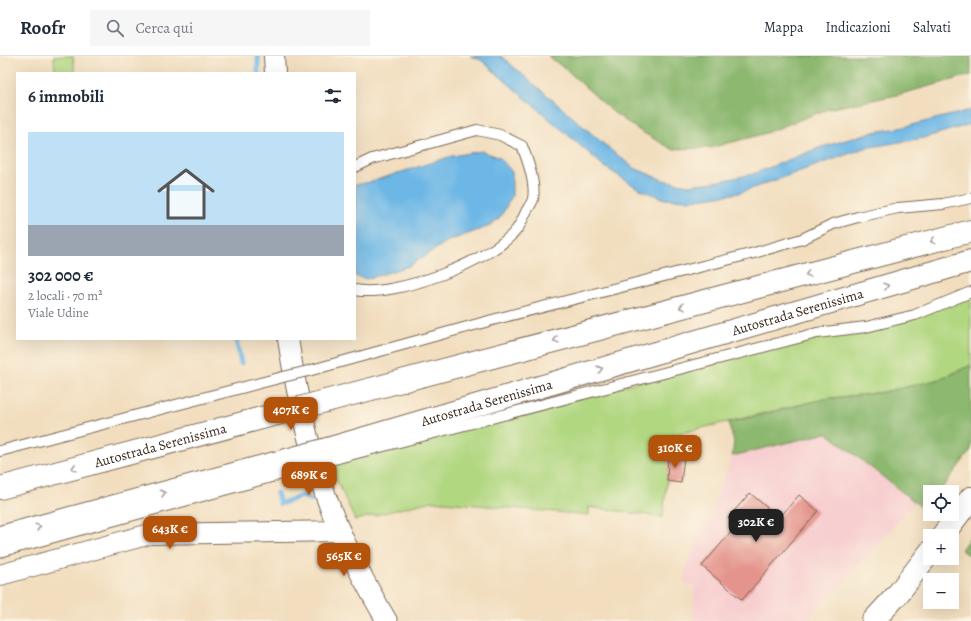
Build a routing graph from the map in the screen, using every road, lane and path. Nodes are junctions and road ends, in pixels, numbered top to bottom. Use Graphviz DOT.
graph roads {
  1 [pos="274,56"];
  2 [pos="275,72"];
  3 [pos="356,167"];
  4 [pos="971,198"];
  5 [pos="971,231"];
  6 [pos="971,261"];
  7 [pos="356,290"];
  8 [pos="971,292"];
  9 [pos="289,344"];
  10 [pos="0,451"];
  11 [pos="336,453"];
  12 [pos="299,463"];
  13 [pos="0,488"];
  14 [pos="971,498"];
  15 [pos="947,529"];
  16 [pos="340,531"];
  17 [pos="0,537"];
  18 [pos="0,552"];
  19 [pos="923,561"];
  20 [pos="0,574"];
  21 [pos="387,621"];
  22 [pos="873,621"];
  1 -- 2 [label="street"];
  3 -- 7 [label="lane"];
  4 -- 10 [label="lane, bridge"];
  5 -- 13 [label="main road, Autostrada Serenissima, one-way, bridge"];
  11 -- 6 [label="main road, Autostrada Serenissima, one-way"];
  8 -- 11 [label="lane"];
  9 -- 16 [label="street"];
  11 -- 12 [label="main road, Autostrada Serenissima, bridge"];
  17 -- 12 [label="main road, Autostrada Serenissima, one-way"];
  12 -- 18 [label="lane"];
  14 -- 15 [label="main road"];
  16 -- 20 [label="street"];
  16 -- 21 [label="street"];
  19 -- 22 [label="main road"];
}
